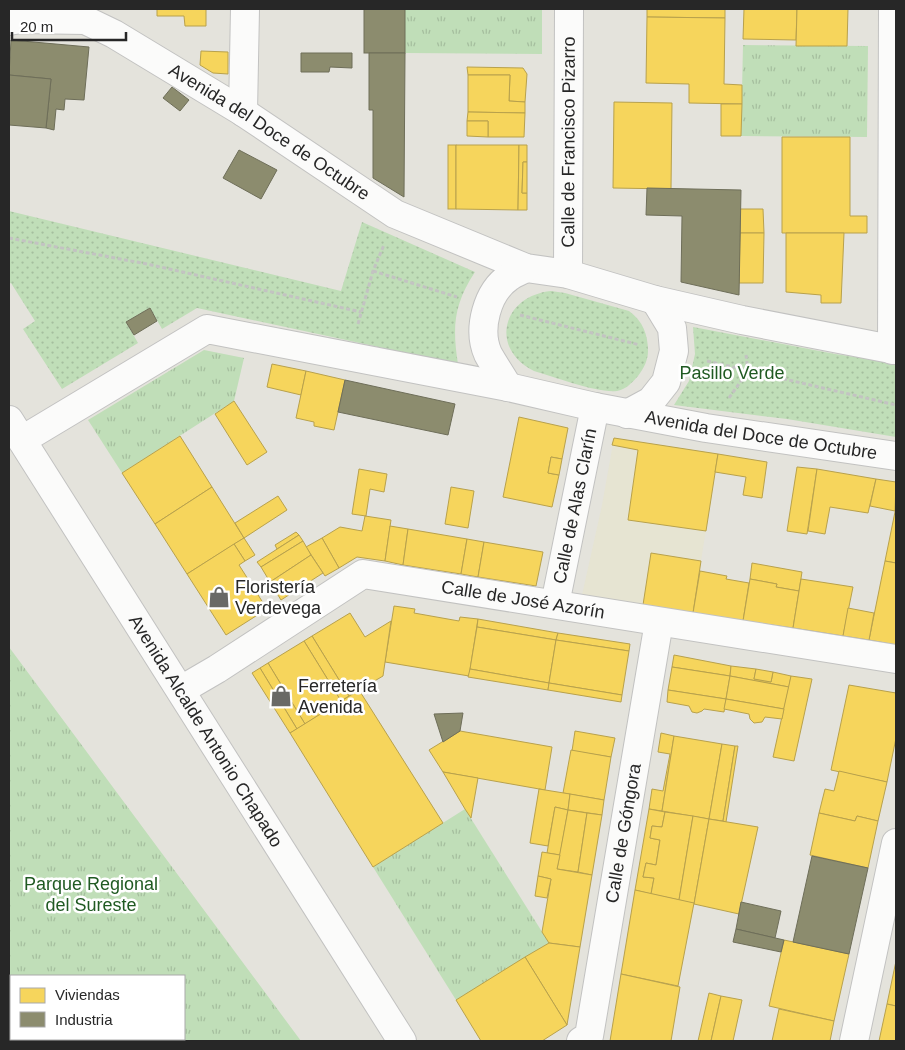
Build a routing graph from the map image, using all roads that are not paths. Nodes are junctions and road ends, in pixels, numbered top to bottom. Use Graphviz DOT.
graph roads {
  1 [pos="245,9"];
  2 [pos="569,9"];
  3 [pos="893,9"];
  4 [pos="9,21"];
  5 [pos="243,112"];
  6 [pos="526,268"];
  7 [pos="568,274"];
  8 [pos="655,300"];
  9 [pos="894,350"];
  10 [pos="508,387"];
  11 [pos="595,407"];
  12 [pos="627,414"];
  13 [pos="15,430"];
  14 [pos="896,456"];
  15 [pos="555,604"];
  16 [pos="659,622"];
  17 [pos="896,659"];
  18 [pos="180,690"];
  19 [pos="896,843"];
  20 [pos="402,1041"];
  21 [pos="581,1041"];
  22 [pos="854,1041"];
  1 -- 5 [label="street"];
  2 -- 7 [label="street, Calle de Francisco Pizarro"];
  3 -- 9 [label="street"];
  4 -- 5 [label="street, Avenida del Doce de Octubre"];
  5 -- 6 [label="street, Avenida del Doce de Octubre"];
  6 -- 7 [label="street, Avenida del Doce de Octubre"];
  6 -- 10 [label="street"];
  7 -- 8 [label="street, Avenida del Doce de Octubre"];
  8 -- 9 [label="street, Avenida del Doce de Octubre"];
  8 -- 12 [label="street, Avenida del Doce de Octubre"];
  10 -- 11 [label="street, Avenida del Doce de Octubre"];
  10 -- 13 [label="street, Avenida del Doce de Octubre"];
  11 -- 12 [label="street, Avenida del Doce de Octubre"];
  11 -- 15 [label="street, Calle de Alas Clarín"];
  12 -- 14 [label="street, Avenida del Doce de Octubre"];
  13 -- 18 [label="street, Avenida Alcalde Antonio Chapado"];
  15 -- 16 [label="street, Calle de José Azorín"];
  15 -- 18 [label="street, Calle de José Azorín"];
  16 -- 17 [label="street, Calle de José Azorín"];
  16 -- 21 [label="street, Calle de Góngora"];
  18 -- 20 [label="street, Avenida Alcalde Antonio Chapado"];
  19 -- 22 [label="street"];
}
